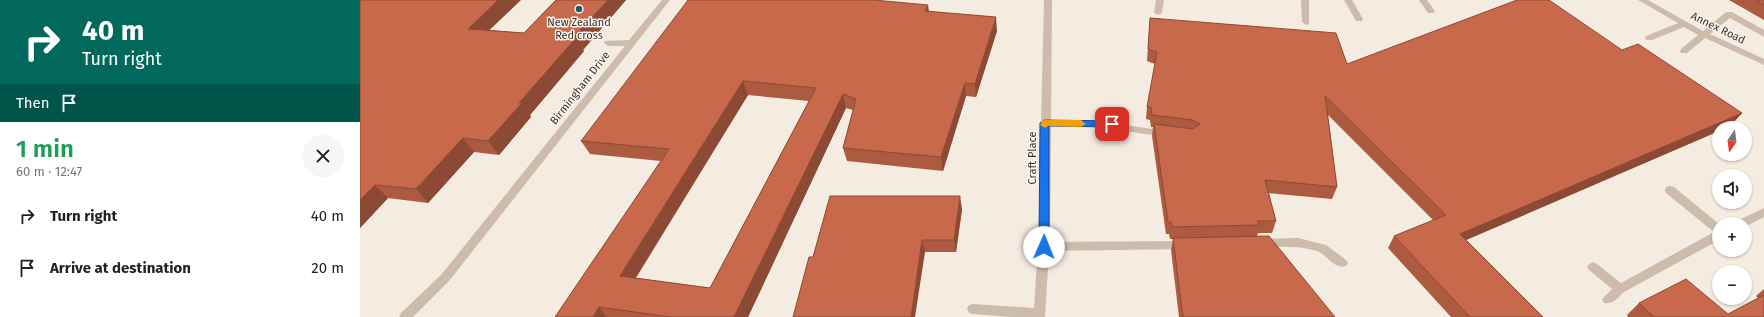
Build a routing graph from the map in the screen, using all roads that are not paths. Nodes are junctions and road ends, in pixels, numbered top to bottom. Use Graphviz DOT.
graph roads {
  1 [pos="666,0"];
  2 [pos="1048,0"];
  3 [pos="1160,0"];
  4 [pos="1305,0"];
  5 [pos="1348,0"];
  6 [pos="1423,0"];
  7 [pos="1642,0"];
  8 [pos="1431,11"];
  9 [pos="1158,13"];
  10 [pos="1359,19"];
  11 [pos="1306,22"];
  12 [pos="1684,24"];
  13 [pos="1703,34"];
  14 [pos="1764,34"];
  15 [pos="1650,38"];
  16 [pos="608,43"];
  17 [pos="630,43"];
  18 [pos="1684,51"];
  19 [pos="1764,62"];
  20 [pos="1045,123"];
  21 [pos="1176,135"];
  22 [pos="1670,190"];
  23 [pos="1764,212"];
  24 [pos="1752,218"];
  25 [pos="1712,224"];
  26 [pos="1712,240"];
  27 [pos="1251,243"];
  28 [pos="1196,245"];
  29 [pos="1044,247"];
  30 [pos="1342,263"];
  31 [pos="1593,267"];
  32 [pos="1620,290"];
  33 [pos="1608,299"];
  34 [pos="973,309"];
  35 [pos="1039,315"];
  36 [pos="405,317"];
  1 -- 17 [label="street, Birmingham Drive"];
  2 -- 20 [label="street, Craft Place"];
  3 -- 9 [label="street"];
  4 -- 11 [label="street"];
  5 -- 10 [label="street"];
  6 -- 8 [label="street"];
  7 -- 12 [label="street, Annex Road"];
  12 -- 13 [label="street, Annex Road"];
  12 -- 15 [label="street"];
  13 -- 14 [label="street"];
  13 -- 18 [label="street"];
  13 -- 19 [label="street, Annex Road"];
  16 -- 17 [label="street"];
  17 -- 36 [label="street, Birmingham Drive"];
  20 -- 21 [label="street"];
  20 -- 29 [label="street, Craft Place"];
  22 -- 25 [label="street"];
  23 -- 24 [label="street"];
  26 -- 32 [label="street"];
  27 -- 30 [label="street"];
  28 -- 29 [label="street"];
  29 -- 35 [label="street, Craft Place"];
  31 -- 32 [label="street"];
  32 -- 33 [label="street"];
  34 -- 35 [label="street"];
}
